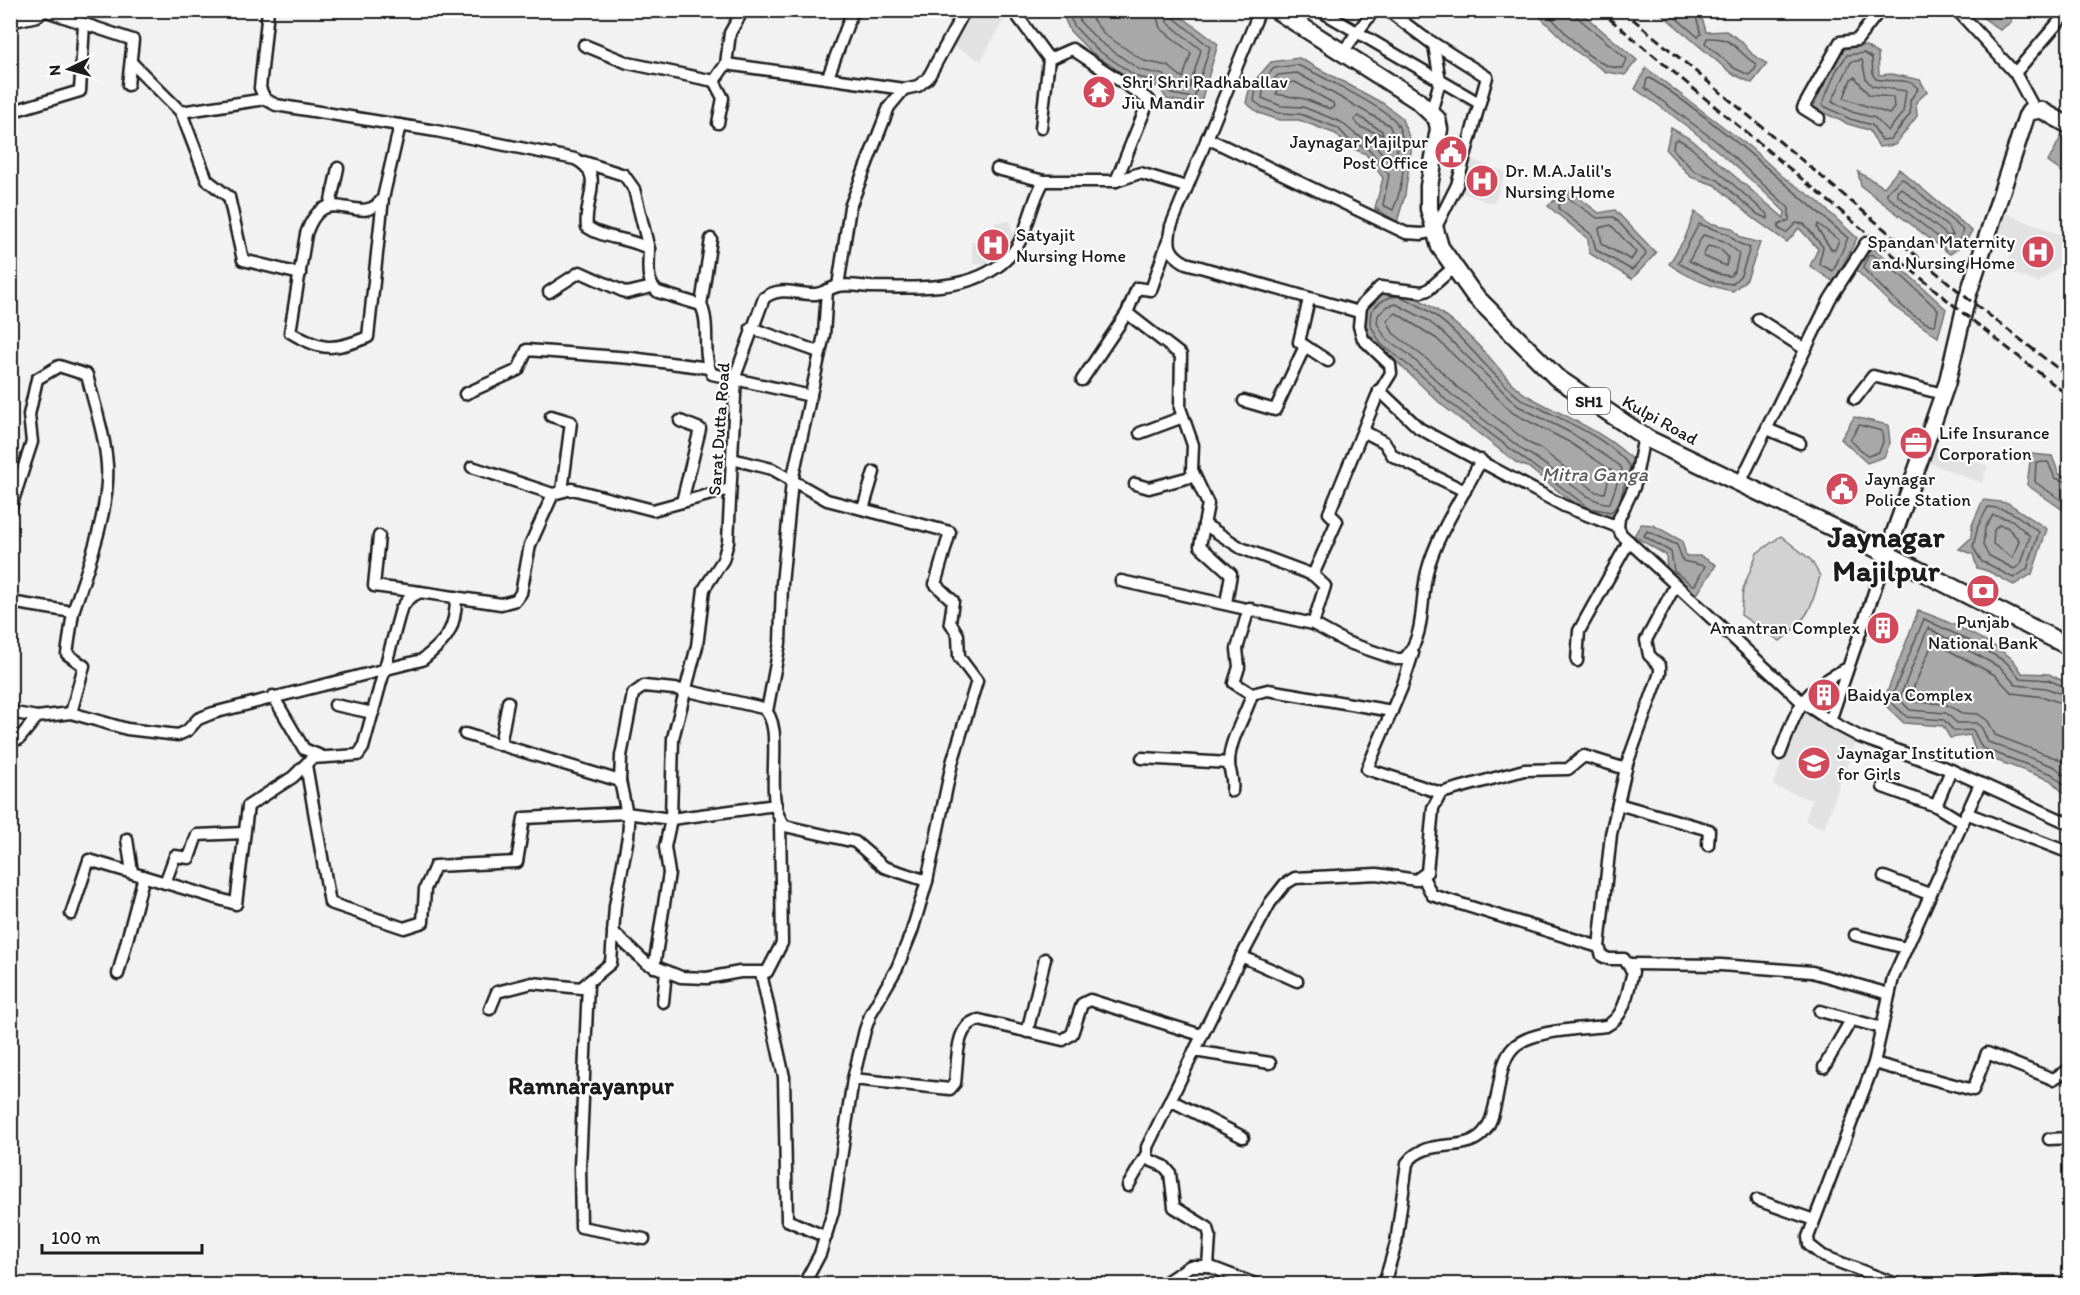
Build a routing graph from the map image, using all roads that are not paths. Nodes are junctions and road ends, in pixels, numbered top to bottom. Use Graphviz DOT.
graph roads {
  1 [pos="268,10"];
  2 [pos="743,10"];
  3 [pos="853,10"];
  4 [pos="964,10"];
  5 [pos="1013,10"];
  6 [pos="1260,10"];
  7 [pos="1276,10"];
  8 [pos="1319,10"];
  9 [pos="1374,10"];
  10 [pos="1387,10"];
  11 [pos="1880,10"];
  12 [pos="1957,10"];
  13 [pos="46,11"];
  14 [pos="2066,12"];
  15 [pos="10,22"];
  16 [pos="84,24"];
  17 [pos="1359,34"];
  18 [pos="1427,39"];
  19 [pos="584,45"];
  20 [pos="1342,53"];
  21 [pos="1049,59"];
  22 [pos="131,62"];
  23 [pos="726,64"];
  24 [pos="2015,74"];
  25 [pos="828,77"];
  26 [pos="714,81"];
  27 [pos="1440,81"];
  28 [pos="128,85"];
  29 [pos="904,89"];
  30 [pos="265,99"];
  31 [pos="1479,103"];
  32 [pos="2035,110"];
  33 [pos="10,112"];
  34 [pos="181,112"];
  35 [pos="1431,113"];
  36 [pos="1819,118"];
  37 [pos="718,123"];
  38 [pos="400,125"];
  39 [pos="2070,126"];
  40 [pos="1041,128"];
  41 [pos="1207,138"];
  42 [pos="575,159"];
  43 [pos="338,168"];
  44 [pos="997,169"];
  45 [pos="1044,181"];
  46 [pos="1116,181"];
  47 [pos="1185,187"];
  48 [pos="383,198"];
  49 [pos="330,205"];
  50 [pos="1434,231"];
  51 [pos="711,239"];
  52 [pos="1168,240"];
  53 [pos="1866,243"];
  54 [pos="649,249"];
  55 [pos="1453,268"];
  56 [pos="300,274"];
  57 [pos="652,287"];
  58 [pos="833,288"];
  59 [pos="549,292"];
  60 [pos="1309,299"];
  61 [pos="701,305"];
  62 [pos="1359,312"];
  63 [pos="1127,313"];
  64 [pos="1758,319"];
  65 [pos="750,328"];
  66 [pos="1305,346"];
  67 [pos="1805,349"];
  68 [pos="819,352"];
  69 [pos="1328,361"];
  70 [pos="709,368"];
  71 [pos="736,377"];
  72 [pos="1082,380"];
  73 [pos="1379,390"];
  74 [pos="465,394"];
  75 [pos="1943,394"];
  76 [pos="811,396"];
  77 [pos="1855,399"];
  78 [pos="1244,401"];
  79 [pos="551,416"];
  80 [pos="1183,417"];
  81 [pos="680,420"];
  82 [pos="1767,429"];
  83 [pos="1363,431"];
  84 [pos="1140,433"];
  85 [pos="1644,436"];
  86 [pos="1800,443"];
  87 [pos="732,459"];
  88 [pos="1481,460"];
  89 [pos="472,467"];
  90 [pos="874,472"];
  91 [pos="1194,476"];
  92 [pos="792,481"];
  93 [pos="1740,483"];
  94 [pos="1135,484"];
  95 [pos="730,489"];
  96 [pos="1465,491"];
  97 [pos="558,493"];
  98 [pos="682,502"];
  99 [pos="863,509"];
  100 [pos="10,510"];
  101 [pos="1204,524"];
  102 [pos="1618,527"];
  103 [pos="380,536"];
  104 [pos="1629,541"];
  105 [pos="1887,554"];
  106 [pos="1312,575"];
  107 [pos="1121,581"];
  108 [pos="1675,586"];
  109 [pos="420,592"];
  110 [pos="456,597"];
  111 [pos="10,602"];
  112 [pos="1226,603"];
  113 [pos="1249,608"];
  114 [pos="73,612"];
  115 [pos="1313,624"];
  116 [pos="1416,644"];
  117 [pos="2070,647"];
  118 [pos="1577,661"];
  119 [pos="386,669"];
  120 [pos="1846,669"];
  121 [pos="684,690"];
  122 [pos="1252,694"];
  123 [pos="273,696"];
  124 [pos="1801,701"];
  125 [pos="508,702"];
  126 [pos="335,705"];
  127 [pos="767,711"];
  128 [pos="1392,711"];
  129 [pos="10,712"];
  130 [pos="70,713"];
  131 [pos="373,713"];
  132 [pos="37,717"];
  133 [pos="1830,721"];
  134 [pos="465,734"];
  135 [pos="10,738"];
  136 [pos="500,745"];
  137 [pos="1780,754"];
  138 [pos="321,756"];
  139 [pos="1142,758"];
  140 [pos="1229,763"];
  141 [pos="306,765"];
  142 [pos="1626,768"];
  143 [pos="1951,770"];
  144 [pos="620,782"];
  145 [pos="1980,784"];
  146 [pos="1883,787"];
  147 [pos="1233,791"];
  148 [pos="1441,793"];
  149 [pos="1618,804"];
  150 [pos="776,805"];
  151 [pos="1936,806"];
  152 [pos="626,813"];
  153 [pos="1964,817"];
  154 [pos="671,819"];
  155 [pos="780,821"];
  156 [pos="2070,824"];
  157 [pos="244,833"];
  158 [pos="126,839"];
  159 [pos="1708,845"];
  160 [pos="2070,853"];
  161 [pos="132,873"];
  162 [pos="144,876"];
  163 [pos="1423,877"];
  164 [pos="1884,877"];
  165 [pos="927,881"];
  166 [pos="165,882"];
  167 [pos="1929,894"];
  168 [pos="71,914"];
  169 [pos="612,932"];
  170 [pos="1855,934"];
  171 [pos="1599,947"];
  172 [pos="1906,948"];
  173 [pos="1241,957"];
  174 [pos="1046,959"];
  175 [pos="1630,964"];
  176 [pos="654,968"];
  177 [pos="666,971"];
  178 [pos="761,973"];
  179 [pos="118,974"];
  180 [pos="1297,981"];
  181 [pos="588,985"];
  182 [pos="1889,994"];
  183 [pos="663,1002"];
  184 [pos="490,1009"];
  185 [pos="1820,1011"];
  186 [pos="1851,1020"];
  187 [pos="1882,1028"];
  188 [pos="1027,1032"];
  189 [pos="1201,1035"];
  190 [pos="1194,1051"];
  191 [pos="1270,1063"];
  192 [pos="1874,1064"];
  193 [pos="1824,1067"];
  194 [pos="2070,1069"];
  195 [pos="853,1079"];
  196 [pos="1170,1100"];
  197 [pos="1243,1137"];
  198 [pos="2070,1138"];
  199 [pos="2049,1139"];
  200 [pos="1146,1155"];
  201 [pos="1128,1186"];
  202 [pos="1757,1200"];
  203 [pos="1814,1220"];
  204 [pos="826,1237"];
  205 [pos="644,1239"];
  206 [pos="1208,1266"];
  207 [pos="2070,1283"];
  208 [pos="804,1284"];
  209 [pos="1163,1284"];
  210 [pos="1255,1284"];
  211 [pos="1384,1284"];
  212 [pos="1896,1284"];
  213 [pos="1978,1284"];
  1 -- 30 [label="street"];
  2 -- 23 [label="street"];
  3 -- 25 [label="street"];
  4 -- 29 [label="street"];
  5 -- 21 [label="street"];
  6 -- 41 [label="street"];
  7 -- 20 [label="main road"];
  8 -- 17 [label="street"];
  9 -- 17 [label="street"];
  10 -- 18 [label="street"];
  11 -- 36 [label="street"];
  12 -- 24 [label="street"];
  13 -- 15 [label="street"];
  13 -- 16 [label="street"];
  14 -- 24 [label="street"];
  16 -- 22 [label="street"];
  16 -- 33 [label="street"];
  17 -- 20 [label="street"];
  17 -- 27 [label="street"];
  18 -- 27 [label="street"];
  18 -- 31 [label="street"];
  19 -- 26 [label="street"];
  20 -- 35 [label="main road"];
  21 -- 40 [label="street"];
  21 -- 46 [label="street"];
  22 -- 28 [label="street"];
  22 -- 34 [label="street"];
  23 -- 25 [label="street"];
  23 -- 26 [label="street"];
  24 -- 32 [label="street"];
  25 -- 29 [label="street"];
  26 -- 37 [label="street"];
  27 -- 31 [label="street"];
  27 -- 35 [label="street"];
  29 -- 58 [label="street"];
  30 -- 34 [label="street"];
  30 -- 38 [label="street"];
  31 -- 50 [label="street"];
  32 -- 39 [label="main road"];
  32 -- 75 [label="main road"];
  34 -- 56 [label="street"];
  35 -- 50 [label="main road, Kulpi Road / SH1"];
  38 -- 42 [label="street"];
  38 -- 48 [label="street"];
  41 -- 47 [label="street"];
  41 -- 50 [label="street"];
  42 -- 54 [label="street"];
  42 -- 54 [label="street"];
  43 -- 49 [label="street"];
  44 -- 45 [label="street"];
  45 -- 46 [label="street"];
  45 -- 58 [label="street, Sarat Dutta Road"];
  46 -- 47 [label="street"];
  47 -- 52 [label="street"];
  48 -- 49 [label="street"];
  48 -- 56 [label="street"];
  49 -- 56 [label="street"];
  50 -- 55 [label="main road, Kulpi Road / SH1"];
  51 -- 61 [label="street"];
  52 -- 60 [label="street"];
  52 -- 63 [label="street"];
  53 -- 67 [label="street"];
  54 -- 57 [label="street"];
  55 -- 62 [label="street"];
  55 -- 85 [label="main road, Kulpi Road / SH1"];
  57 -- 59 [label="street"];
  57 -- 61 [label="street"];
  58 -- 65 [label="street, Sarat Dutta Road"];
  58 -- 68 [label="street"];
  60 -- 62 [label="street"];
  60 -- 66 [label="street"];
  61 -- 70 [label="street"];
  62 -- 73 [label="street"];
  63 -- 72 [label="street"];
  63 -- 80 [label="street"];
  64 -- 67 [label="street"];
  65 -- 68 [label="street"];
  65 -- 71 [label="street, Sarat Dutta Road"];
  66 -- 69 [label="street"];
  66 -- 78 [label="street"];
  67 -- 82 [label="street"];
  68 -- 76 [label="street"];
  70 -- 71 [label="street"];
  70 -- 74 [label="street"];
  71 -- 76 [label="street"];
  71 -- 87 [label="street, Sarat Dutta Road"];
  73 -- 83 [label="street"];
  73 -- 88 [label="street"];
  75 -- 77 [label="street"];
  75 -- 105 [label="main road"];
  76 -- 92 [label="street"];
  79 -- 97 [label="street"];
  80 -- 84 [label="street"];
  80 -- 91 [label="street"];
  81 -- 98 [label="street"];
  82 -- 86 [label="street"];
  82 -- 93 [label="street"];
  83 -- 96 [label="street"];
  83 -- 106 [label="street"];
  85 -- 93 [label="main road, Kulpi Road / SH1"];
  85 -- 102 [label="street"];
  87 -- 92 [label="street"];
  87 -- 95 [label="street, Sarat Dutta Road"];
  88 -- 96 [label="street"];
  88 -- 102 [label="street"];
  89 -- 97 [label="street"];
  90 -- 99 [label="street"];
  91 -- 94 [label="street"];
  91 -- 101 [label="street"];
  92 -- 99 [label="street"];
  92 -- 127 [label="street"];
  93 -- 105 [label="main road, Kulpi Road / SH1"];
  95 -- 98 [label="street"];
  95 -- 121 [label="street, Sarat Dutta Road"];
  96 -- 116 [label="street"];
  97 -- 98 [label="street"];
  97 -- 110 [label="street"];
  99 -- 165 [label="street"];
  100 -- 114 [label="street"];
  101 -- 106 [label="street"];
  101 -- 112 [label="street"];
  102 -- 104 [label="street"];
  103 -- 109 [label="street"];
  104 -- 108 [label="street"];
  104 -- 118 [label="street"];
  105 -- 117 [label="main road, Kulpi Road / SH1"];
  105 -- 120 [label="street"];
  106 -- 115 [label="street"];
  107 -- 112 [label="street"];
  108 -- 124 [label="street"];
  108 -- 142 [label="street"];
  109 -- 110 [label="street"];
  109 -- 119 [label="street"];
  110 -- 119 [label="street"];
  111 -- 114 [label="street"];
  112 -- 113 [label="street"];
  113 -- 115 [label="street"];
  113 -- 122 [label="street"];
  114 -- 130 [label="street"];
  115 -- 116 [label="street"];
  116 -- 128 [label="street"];
  119 -- 123 [label="street"];
  119 -- 131 [label="street"];
  120 -- 124 [label="street"];
  120 -- 133 [label="street"];
  121 -- 127 [label="street"];
  121 -- 144 [label="street"];
  121 -- 154 [label="street, Sarat Dutta Road"];
  122 -- 128 [label="street"];
  122 -- 140 [label="street"];
  123 -- 130 [label="street"];
  123 -- 138 [label="street"];
  124 -- 133 [label="street"];
  124 -- 137 [label="street"];
  125 -- 136 [label="street"];
  126 -- 131 [label="street"];
  127 -- 150 [label="street"];
  128 -- 148 [label="street"];
  129 -- 132 [label="street"];
  130 -- 132 [label="street"];
  131 -- 138 [label="street"];
  132 -- 135 [label="street"];
  133 -- 143 [label="street"];
  134 -- 136 [label="street"];
  136 -- 144 [label="street"];
  138 -- 141 [label="street"];
  139 -- 140 [label="street"];
  140 -- 147 [label="street"];
  141 -- 152 [label="street"];
  141 -- 157 [label="street"];
  142 -- 148 [label="street"];
  142 -- 149 [label="street"];
  143 -- 145 [label="street"];
  143 -- 151 [label="street"];
  144 -- 152 [label="street"];
  145 -- 153 [label="street"];
  145 -- 156 [label="street"];
  146 -- 151 [label="street"];
  148 -- 163 [label="street"];
  149 -- 159 [label="street"];
  149 -- 171 [label="street"];
  150 -- 154 [label="street"];
  150 -- 155 [label="street"];
  151 -- 153 [label="street"];
  152 -- 154 [label="street"];
  152 -- 169 [label="street"];
  153 -- 160 [label="street"];
  153 -- 167 [label="street"];
  154 -- 176 [label="street, Sarat Dutta Road"];
  155 -- 165 [label="street"];
  155 -- 178 [label="street"];
  157 -- 166 [label="street"];
  157 -- 166 [label="street"];
  158 -- 161 [label="street"];
  161 -- 162 [label="street"];
  161 -- 168 [label="street"];
  162 -- 166 [label="street"];
  162 -- 179 [label="street"];
  163 -- 171 [label="street"];
  163 -- 173 [label="street"];
  164 -- 167 [label="street"];
  165 -- 195 [label="street"];
  167 -- 172 [label="street"];
  169 -- 176 [label="street"];
  169 -- 181 [label="street"];
  170 -- 172 [label="street"];
  171 -- 175 [label="street"];
  172 -- 182 [label="street"];
  173 -- 180 [label="street"];
  173 -- 189 [label="street"];
  174 -- 188 [label="street"];
  175 -- 182 [label="street"];
  175 -- 211 [label="street"];
  176 -- 177 [label="street"];
  177 -- 178 [label="street"];
  177 -- 183 [label="street"];
  178 -- 204 [label="street"];
  181 -- 184 [label="street"];
  181 -- 205 [label="street"];
  182 -- 187 [label="street"];
  185 -- 186 [label="street"];
  186 -- 187 [label="street"];
  186 -- 193 [label="street"];
  187 -- 192 [label="street"];
  188 -- 189 [label="street"];
  188 -- 195 [label="street"];
  189 -- 190 [label="street"];
  190 -- 191 [label="street"];
  190 -- 196 [label="street"];
  192 -- 194 [label="street"];
  192 -- 203 [label="street"];
  195 -- 204 [label="street"];
  196 -- 197 [label="street"];
  196 -- 200 [label="street"];
  198 -- 199 [label="street"];
  200 -- 201 [label="street"];
  200 -- 206 [label="street"];
  202 -- 203 [label="street"];
  203 -- 212 [label="street"];
  204 -- 208 [label="street"];
  206 -- 209 [label="street"];
  206 -- 210 [label="street"];
  207 -- 213 [label="street"];
}
